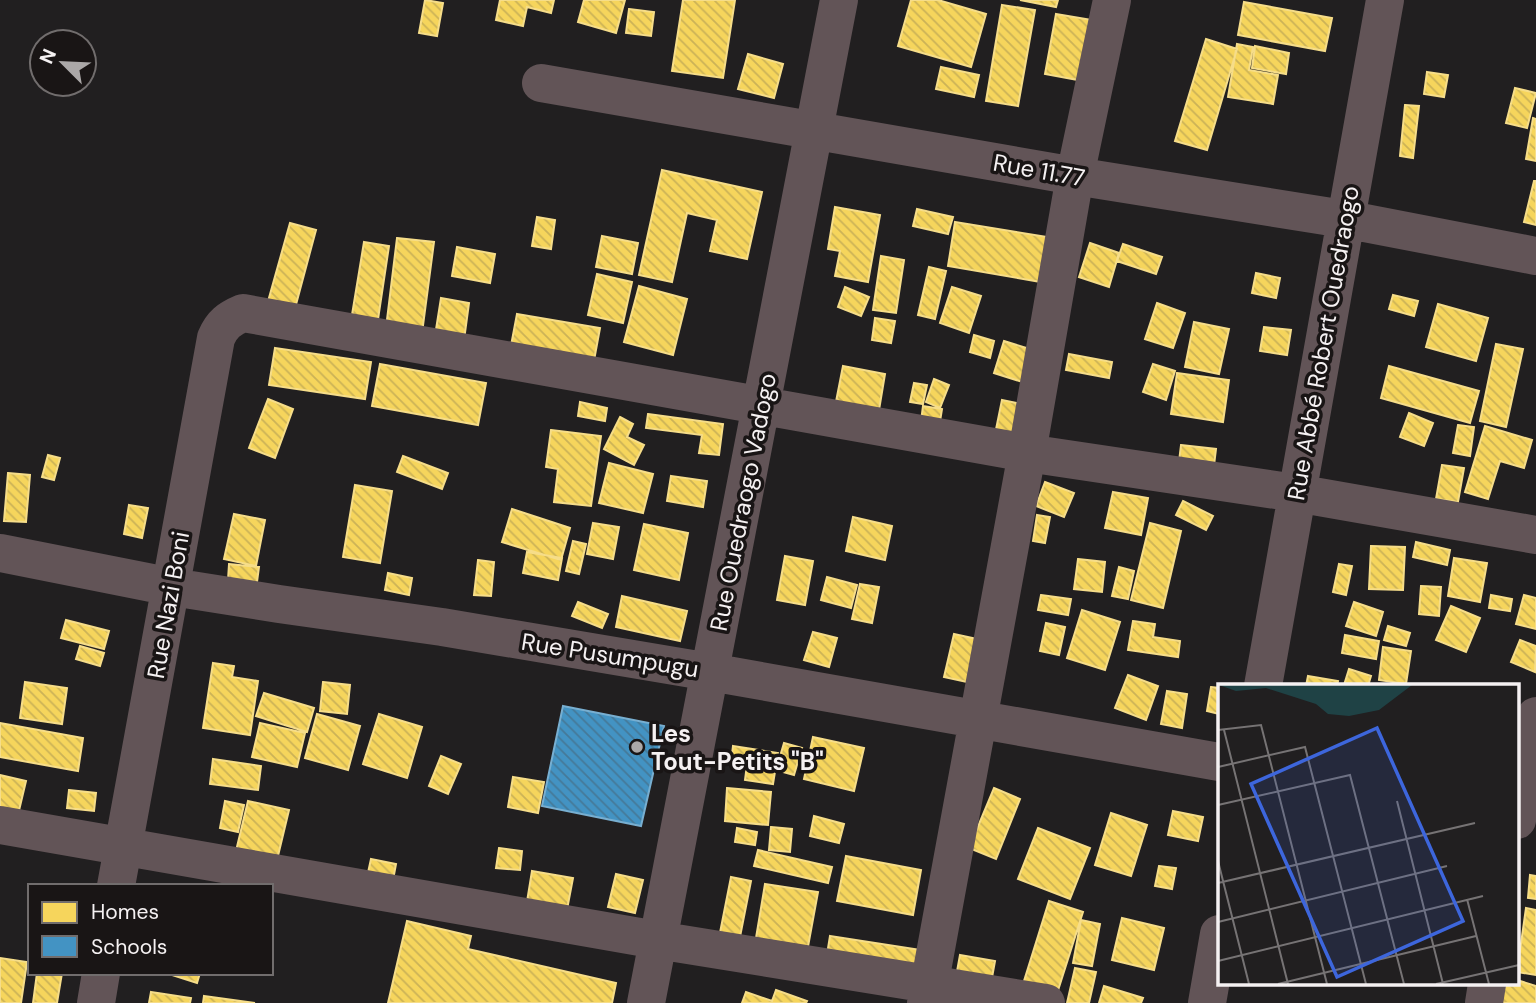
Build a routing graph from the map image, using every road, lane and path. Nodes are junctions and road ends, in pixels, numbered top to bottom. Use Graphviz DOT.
graph roads {
  1 [pos="839,0"];
  2 [pos="1112,0"];
  3 [pos="1385,0"];
  4 [pos="541,83"];
  5 [pos="813,130"];
  6 [pos="1074,176"];
  7 [pos="1344,219"];
  8 [pos="1536,256"];
  9 [pos="761,405"];
  10 [pos="1027,453"];
  11 [pos="1296,493"];
  12 [pos="1536,535"];
  13 [pos="0,552"];
  14 [pos="172,587"];
  15 [pos="710,671"];
  16 [pos="1262,684"];
  17 [pos="1536,716"];
  18 [pos="978,721"];
  19 [pos="1218,762"];
  20 [pos="1522,809"];
  21 [pos="0,825"];
  22 [pos="123,846"];
  23 [pos="116,884"];
  24 [pos="657,940"];
  25 [pos="1218,940"];
  26 [pos="101,975"];
  27 [pos="928,993"];
  28 [pos="96,1003"];
  29 [pos="646,1003"];
  30 [pos="1046,1003"];
  31 [pos="1207,1003"];
  1 -- 5 [label="street, Rue Ouedraogo Vadogo"];
  2 -- 6 [label="street"];
  3 -- 7 [label="street, Rue Abbé Robert Ouedraogo"];
  4 -- 5 [label="street, Rue 11.77"];
  5 -- 6 [label="street, Rue 11.77"];
  5 -- 9 [label="street, Rue Ouedraogo Vadogo"];
  6 -- 7 [label="street, Rue 11.77"];
  6 -- 10 [label="street"];
  7 -- 8 [label="street, Rue 11.77"];
  7 -- 11 [label="street, Rue Abbé Robert Ouedraogo"];
  9 -- 10 [label="street"];
  9 -- 14 [label="street, Rue Nazi Boni"];
  9 -- 15 [label="street, Rue Ouedraogo Vadogo"];
  10 -- 11 [label="street"];
  10 -- 18 [label="street"];
  11 -- 12 [label="street"];
  11 -- 16 [label="street, Rue Abbé Robert Ouedraogo"];
  13 -- 14 [label="street, Rue Pusumpugu"];
  14 -- 15 [label="street, Rue Pusumpugu"];
  14 -- 22 [label="street, Rue Nazi Boni"];
  15 -- 18 [label="street, Rue Pusumpugu"];
  15 -- 24 [label="street, Rue Ouedraogo Vadogo"];
  17 -- 20 [label="street"];
  18 -- 19 [label="street, Rue Pusumpugu"];
  18 -- 27 [label="street"];
  21 -- 22 [label="street"];
  22 -- 23 [label="street, Rue Nazi Boni"];
  22 -- 24 [label="street"];
  24 -- 27 [label="street"];
  24 -- 29 [label="street, Rue Ouedraogo Vadogo"];
  25 -- 31 [label="street"];
  26 -- 28 [label="street"];
  27 -- 30 [label="street"];
}
